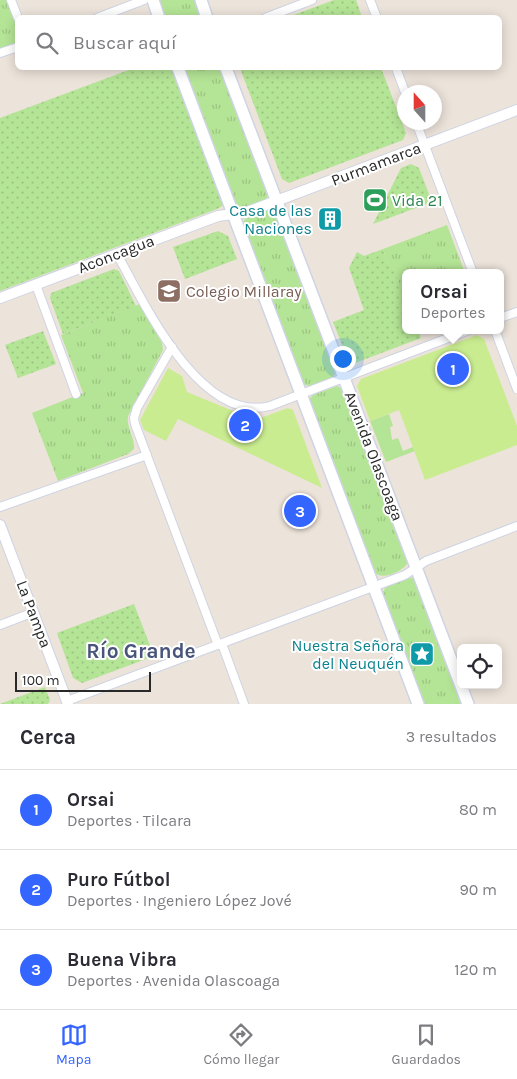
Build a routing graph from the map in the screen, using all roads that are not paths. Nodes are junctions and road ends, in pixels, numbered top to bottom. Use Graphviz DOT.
graph roads {
  1 [pos="11,0"];
  2 [pos="144,0"];
  3 [pos="153,0"];
  4 [pos="200,0"];
  5 [pos="312,0"];
  6 [pos="370,0"];
  7 [pos="17,15"];
  8 [pos="105,15"];
  9 [pos="158,15"];
  10 [pos="206,15"];
  11 [pos="273,15"];
  12 [pos="376,15"];
  13 [pos="15,48"];
  14 [pos="0,53"];
  15 [pos="179,70"];
  16 [pos="227,70"];
  17 [pos="397,70"];
  18 [pos="402,85"];
  19 [pos="517,110"];
  20 [pos="419,130"];
  21 [pos="425,145"];
  22 [pos="277,201"];
  23 [pos="233,214"];
  24 [pos="116,254"];
  25 [pos="472,269"];
  26 [pos="36,285"];
  27 [pos="0,298"];
  28 [pos="517,312"];
  29 [pos="504,317"];
  30 [pos="459,334"];
  31 [pos="496,334"];
  32 [pos="172,347"];
  33 [pos="344,378"];
  34 [pos="517,389"];
  35 [pos="76,394"];
  36 [pos="301,394"];
  37 [pos="147,455"];
  38 [pos="0,507"];
  39 [pos="0,525"];
  40 [pos="517,526"];
  41 [pos="416,567"];
  42 [pos="374,587"];
  43 [pos="34,612"];
  44 [pos="0,625"];
  45 [pos="220,644"];
  46 [pos="68,703"];
  47 [pos="244,704"];
  48 [pos="418,704"];
  49 [pos="468,704"];
  1 -- 7 [label="street"];
  2 -- 8 [label="street"];
  3 -- 9 [label="main road"];
  4 -- 10 [label="main road"];
  5 -- 11 [label="street"];
  6 -- 12 [label="street"];
  13 -- 14 [label="street"];
  15 -- 23 [label="main road"];
  16 -- 22 [label="main road, Avenida Olascoaga"];
  17 -- 18 [label="street"];
  19 -- 21 [label="street, Purmamarca"];
  20 -- 21 [label="street"];
  21 -- 22 [label="street, Purmamarca"];
  21 -- 25 [label="street"];
  22 -- 23 [label="street, Purmamarca"];
  22 -- 33 [label="main road, Avenida Olascoaga"];
  23 -- 24 [label="street, Aconcagua"];
  23 -- 36 [label="main road"];
  24 -- 26 [label="street, Aconcagua"];
  24 -- 32 [label="street"];
  26 -- 27 [label="street, Aconcagua"];
  26 -- 35 [label="street"];
  28 -- 29 [label="street"];
  30 -- 33 [label="street"];
  31 -- 34 [label="street"];
  32 -- 36 [label="street"];
  32 -- 37 [label="street"];
  33 -- 36 [label="street"];
  33 -- 41 [label="main road, Avenida Olascoaga"];
  36 -- 42 [label="main road"];
  37 -- 38 [label="street"];
  37 -- 45 [label="street"];
  39 -- 43 [label="street, La Pampa"];
  40 -- 41 [label="street"];
  41 -- 42 [label="street"];
  41 -- 49 [label="main road, Avenida Olascoaga"];
  42 -- 45 [label="street"];
  42 -- 48 [label="main road"];
  43 -- 44 [label="street"];
  43 -- 46 [label="street, La Pampa"];
  45 -- 46 [label="street"];
  45 -- 47 [label="street"];
}
